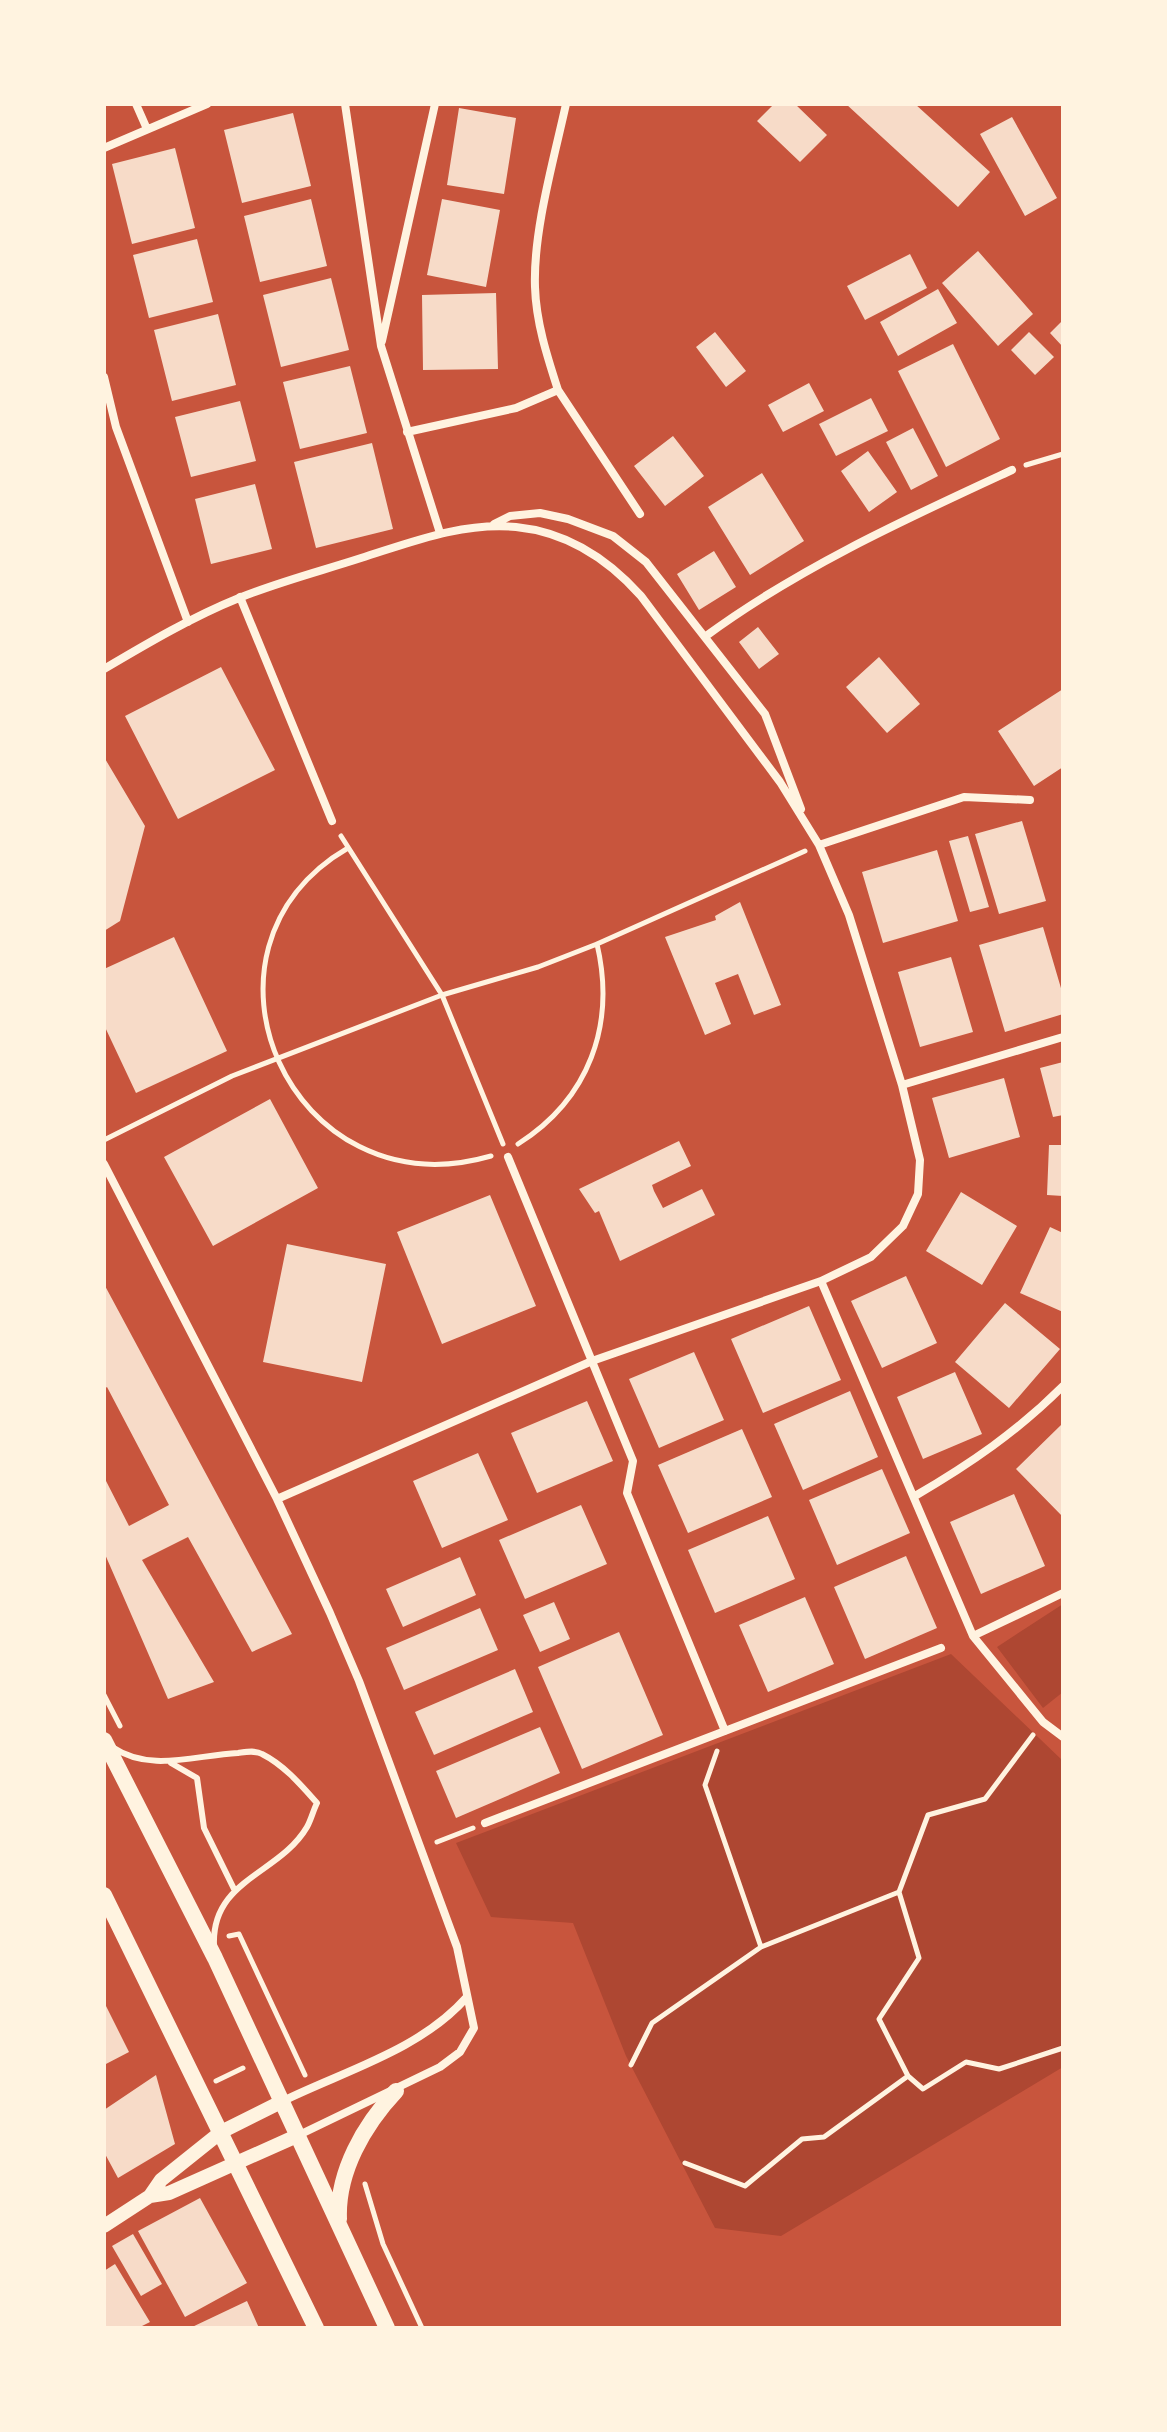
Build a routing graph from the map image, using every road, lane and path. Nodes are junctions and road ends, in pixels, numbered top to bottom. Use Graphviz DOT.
graph roads {
  1 [pos="136,104"];
  2 [pos="207,104"];
  3 [pos="345,104"];
  4 [pos="435,104"];
  5 [pos="566,104"];
  6 [pos="147,129"];
  7 [pos="104,148"];
  8 [pos="381,346"];
  9 [pos="104,377"];
  10 [pos="558,390"];
  11 [pos="407,432"];
  12 [pos="1063,454"];
  13 [pos="1012,470"];
  14 [pos="640,514"];
  15 [pos="490,526"];
  16 [pos="440,533"];
  17 [pos="240,597"];
  18 [pos="188,622"];
  19 [pos="706,636"];
  20 [pos="104,669"];
  21 [pos="1030,800"];
  22 [pos="332,821"];
  23 [pos="806,825"];
  24 [pos="819,845"];
  25 [pos="348,848"];
  26 [pos="597,944"];
  27 [pos="442,995"];
  28 [pos="1063,1037"];
  29 [pos="277,1059"];
  30 [pos="902,1085"];
  31 [pos="104,1140"];
  32 [pos="507,1154"];
  33 [pos="104,1164"];
  34 [pos="821,1281"];
  35 [pos="592,1361"];
  36 [pos="1063,1386"];
  37 [pos="915,1496"];
  38 [pos="277,1499"];
  39 [pos="1063,1593"];
  40 [pos="973,1636"];
  41 [pos="941,1648"];
  42 [pos="1043,1722"];
  43 [pos="725,1731"];
  44 [pos="1063,1737"];
  45 [pos="105,1741"];
  46 [pos="169,1762"];
  47 [pos="485,1823"];
  48 [pos="421,1849"];
  49 [pos="234,1889"];
  50 [pos="899,1892"];
  51 [pos="104,1895"];
  52 [pos="761,1947"];
  53 [pos="215,1958"];
  54 [pos="466,1998"];
  55 [pos="292,2048"];
  56 [pos="1063,2048"];
  57 [pos="262,2059"];
  58 [pos="631,2065"];
  59 [pos="908,2076"];
  60 [pos="201,2088"];
  61 [pos="396,2091"];
  62 [pos="283,2101"];
  63 [pos="221,2132"];
  64 [pos="299,2135"];
  65 [pos="685,2163"];
  66 [pos="238,2164"];
  67 [pos="150,2196"];
  68 [pos="339,2225"];
  69 [pos="104,2226"];
  70 [pos="316,2328"];
  71 [pos="387,2328"];
  1 -- 6 [label="street"];
  2 -- 6 [label="street"];
  3 -- 8 [label="street"];
  4 -- 8 [label="street"];
  5 -- 10 [label="street"];
  6 -- 7 [label="street"];
  8 -- 11 [label="street"];
  9 -- 18 [label="street"];
  10 -- 11 [label="street"];
  10 -- 14 [label="street"];
  11 -- 16 [label="street"];
  12 -- 13 [label="path"];
  13 -- 19 [label="street"];
  15 -- 16 [label="street"];
  15 -- 19 [label="street"];
  15 -- 23 [label="street"];
  16 -- 17 [label="street"];
  17 -- 18 [label="street"];
  17 -- 22 [label="street"];
  18 -- 20 [label="street"];
  19 -- 23 [label="street"];
  21 -- 24 [label="street"];
  22 -- 25 [label="path"];
  23 -- 24 [label="street"];
  24 -- 26 [label="path"];
  24 -- 30 [label="street"];
  25 -- 27 [label="path"];
  25 -- 29 [label="path"];
  26 -- 27 [label="path"];
  26 -- 32 [label="path"];
  27 -- 29 [label="path"];
  27 -- 32 [label="path"];
  28 -- 30 [label="street"];
  29 -- 31 [label="path"];
  29 -- 32 [label="path"];
  30 -- 34 [label="street"];
  32 -- 35 [label="street"];
  33 -- 38 [label="street"];
  34 -- 35 [label="street"];
  34 -- 37 [label="street"];
  35 -- 38 [label="street"];
  35 -- 43 [label="street"];
  36 -- 37 [label="street"];
  37 -- 40 [label="street"];
  38 -- 48 [label="street"];
  39 -- 40 [label="street"];
  40 -- 42 [label="street"];
  41 -- 43 [label="street"];
  42 -- 44 [label="street"];
  42 -- 50 [label="path"];
  43 -- 47 [label="street"];
  43 -- 52 [label="path"];
  45 -- 46 [label="lane"];
  45 -- 53 [label="main road"];
  46 -- 49 [label="lane"];
  46 -- 49 [label="lane"];
  47 -- 48 [label="path"];
  48 -- 54 [label="street"];
  49 -- 53 [label="lane"];
  50 -- 52 [label="path"];
  50 -- 59 [label="path"];
  51 -- 60 [label="main road"];
  52 -- 58 [label="path"];
  53 -- 57 [label="main road"];
  54 -- 61 [label="street"];
  54 -- 62 [label="street"];
  55 -- 57 [label="path"];
  56 -- 59 [label="path"];
  57 -- 60 [label="path"];
  57 -- 62 [label="main road"];
  59 -- 65 [label="path"];
  60 -- 63 [label="main road"];
  61 -- 64 [label="street"];
  61 -- 68 [label="main road"];
  62 -- 63 [label="street"];
  62 -- 64 [label="main road"];
  63 -- 66 [label="main road"];
  63 -- 67 [label="street"];
  64 -- 66 [label="street"];
  64 -- 68 [label="main road"];
  66 -- 67 [label="street"];
  66 -- 70 [label="main road"];
  67 -- 69 [label="street"];
  68 -- 71 [label="main road"];
}
